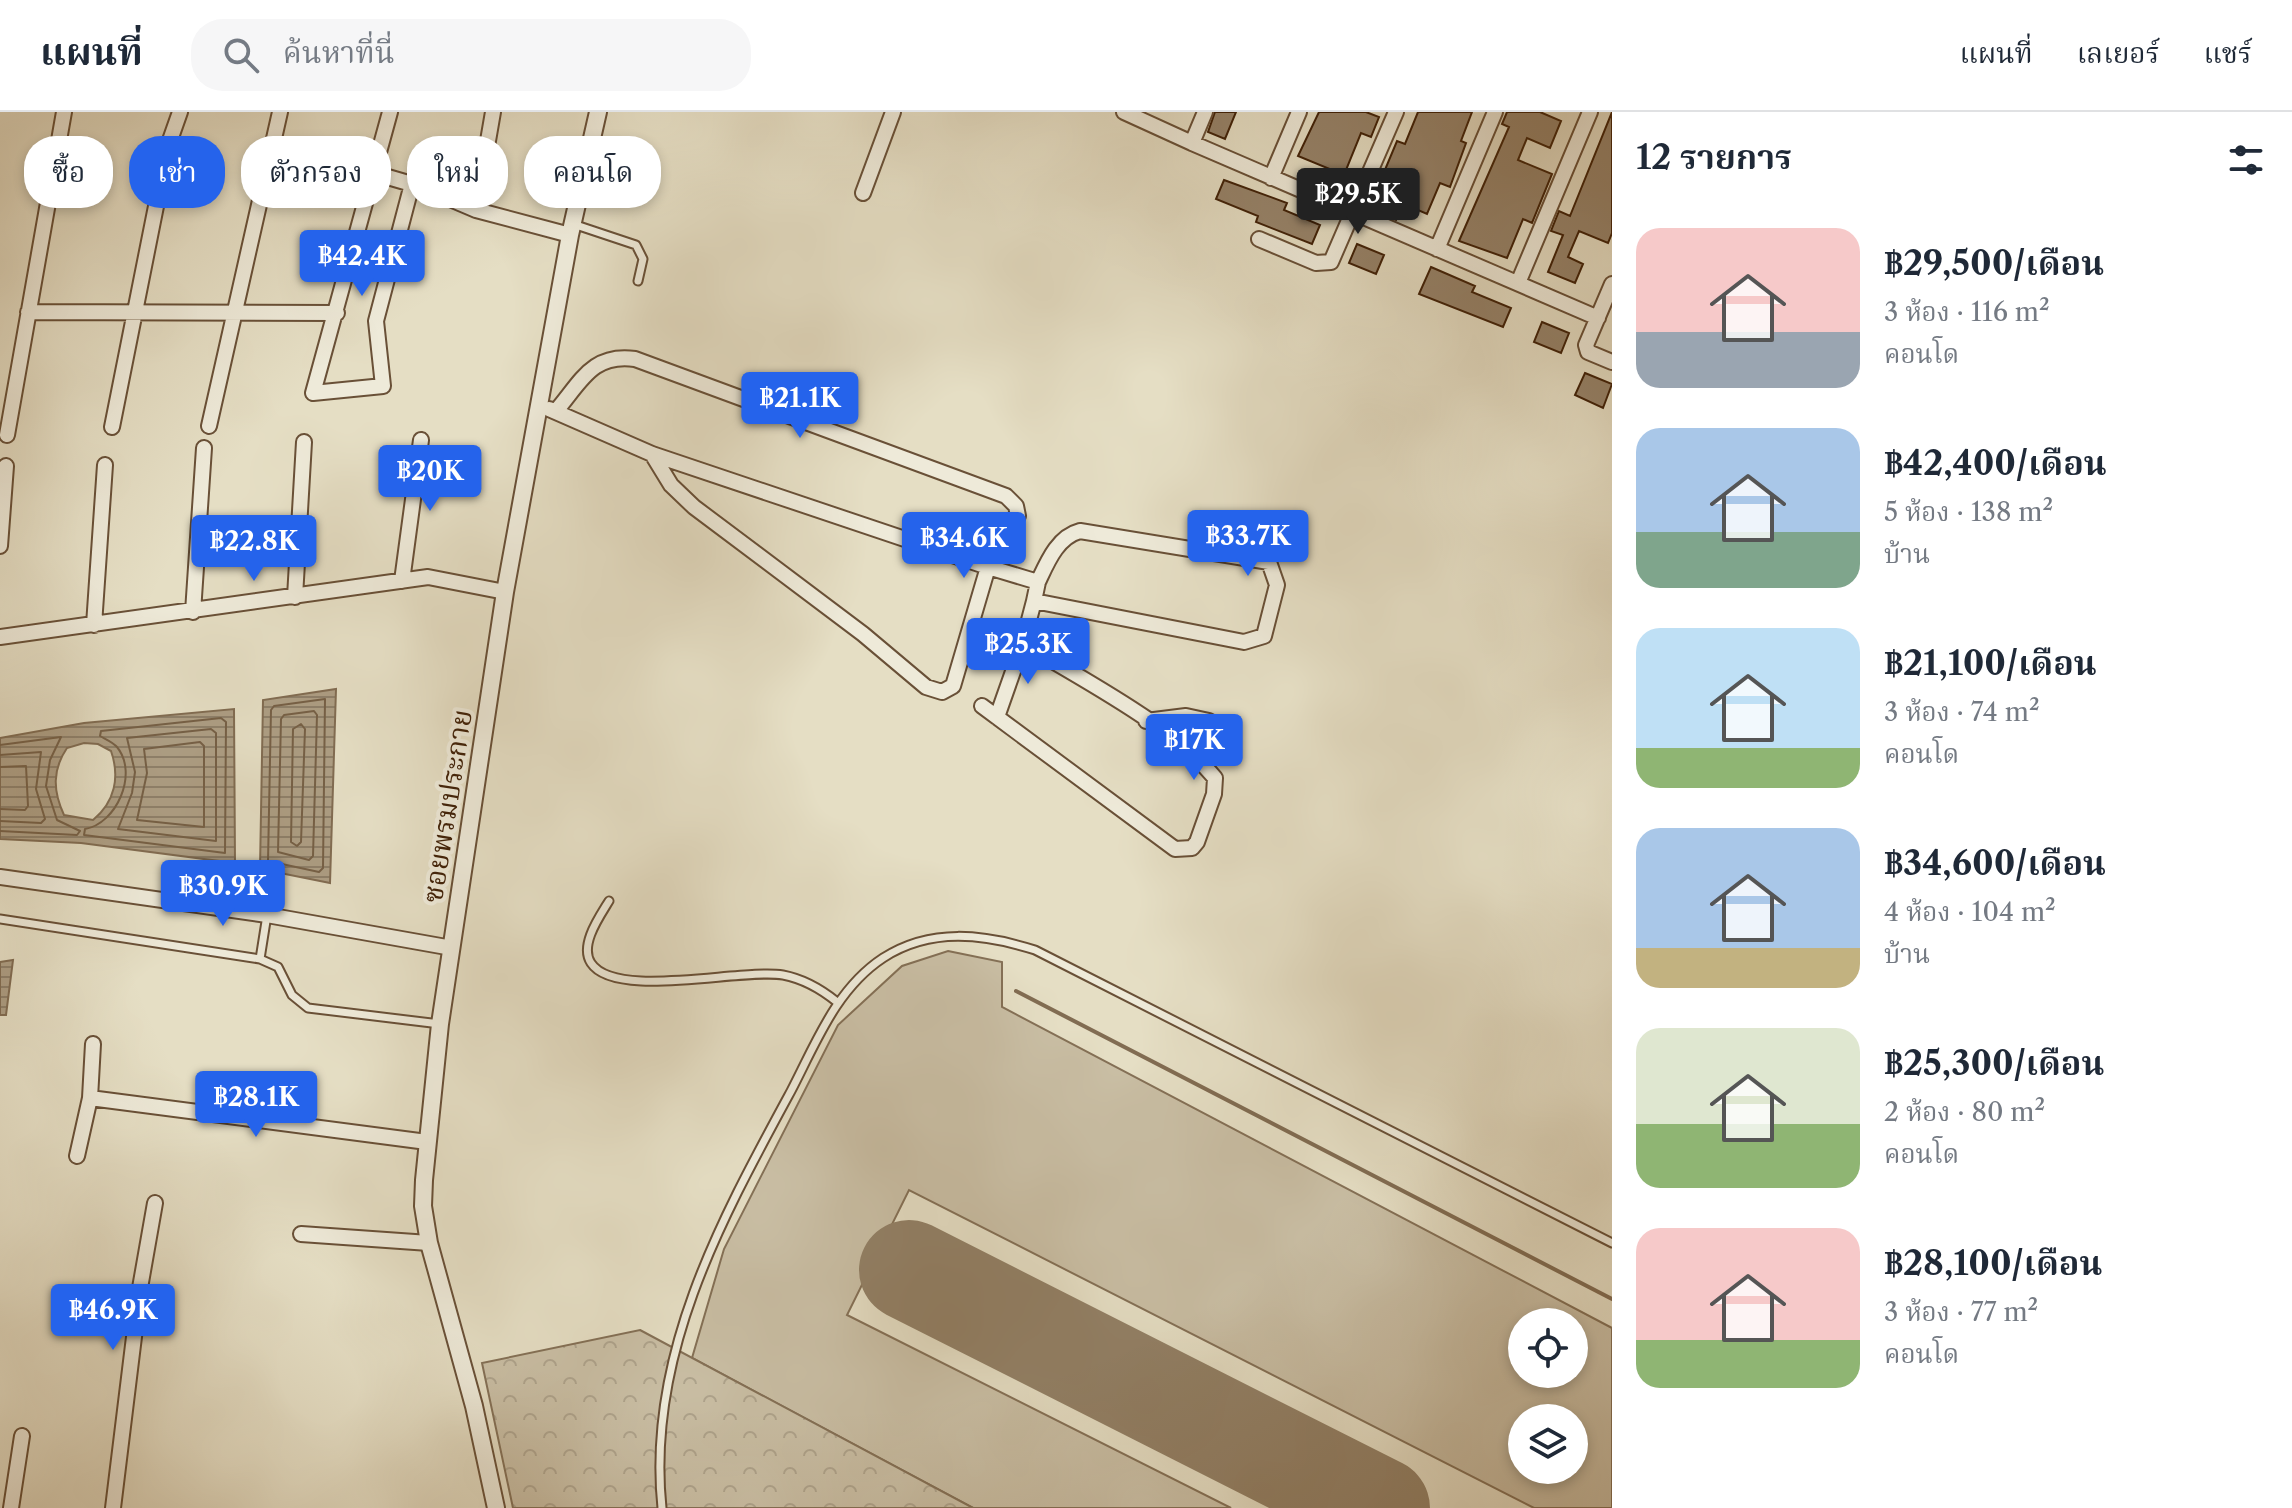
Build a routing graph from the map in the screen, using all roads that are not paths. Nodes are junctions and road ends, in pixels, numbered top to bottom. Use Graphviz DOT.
graph roads {
  1 [pos="64,112"];
  2 [pos="180,112"];
  3 [pos="280,112"];
  4 [pos="390,112"];
  5 [pos="493,112"];
  6 [pos="598,112"];
  7 [pos="893,112"];
  8 [pos="1124,112"];
  9 [pos="1205,112"];
  10 [pos="1299,112"];
  11 [pos="1396,112"];
  12 [pos="1495,112"];
  13 [pos="1590,112"];
  14 [pos="384,136"];
  15 [pos="1192,143"];
  16 [pos="1271,178"];
  17 [pos="863,193"];
  18 [pos="407,203"];
  19 [pos="365,208"];
  20 [pos="471,208"];
  21 [pos="476,210"];
  22 [pos="1353,213"];
  23 [pos="571,229"];
  24 [pos="1259,239"];
  25 [pos="1437,249"];
  26 [pos="638,281"];
  27 [pos="1518,283"];
  28 [pos="1612,284"];
  29 [pos="234,311"];
  30 [pos="28,312"];
  31 [pos="135,312"];
  32 [pos="337,313"];
  33 [pos="1598,318"];
  34 [pos="1612,362"];
  35 [pos="537,406"];
  36 [pos="556,411"];
  37 [pos="209,426"];
  38 [pos="112,427"];
  39 [pos="7,435"];
  40 [pos="421,440"];
  41 [pos="304,442"];
  42 [pos="204,448"];
  43 [pos="652,454"];
  44 [pos="105,465"];
  45 [pos="6,466"];
  46 [pos="0,546"];
  47 [pos="988,567"];
  48 [pos="402,581"];
  49 [pos="1038,582"];
  50 [pos="505,592"];
  51 [pos="295,597"];
  52 [pos="1034,601"];
  53 [pos="193,612"];
  54 [pos="94,625"];
  55 [pos="0,637"];
  56 [pos="1023,643"];
  57 [pos="982,706"];
  58 [pos="997,717"];
  59 [pos="1146,721"];
  60 [pos="1203,763"];
  61 [pos="0,877"];
  62 [pos="609,901"];
  63 [pos="267,915"];
  64 [pos="0,919"];
  65 [pos="452,948"];
  66 [pos="260,959"];
  67 [pos="837,1002"];
  68 [pos="440,1024"];
  69 [pos="93,1044"];
  70 [pos="90,1098"];
  71 [pos="427,1142"];
  72 [pos="77,1156"];
  73 [pos="155,1203"];
  74 [pos="301,1234"];
  75 [pos="429,1243"];
  76 [pos="1612,1243"];
  77 [pos="22,1436"];
  78 [pos="11,1508"];
  79 [pos="113,1508"];
  80 [pos="496,1508"];
  81 [pos="662,1508"];
  1 -- 30 [label="street"];
  2 -- 31 [label="street"];
  3 -- 29 [label="street"];
  4 -- 14 [label="street"];
  5 -- 21 [label="street"];
  6 -- 23 [label="street, ซอยพรมประกาย"];
  7 -- 17 [label="street"];
  8 -- 15 [label="street"];
  9 -- 15 [label="street"];
  10 -- 16 [label="street"];
  11 -- 22 [label="street"];
  12 -- 25 [label="street"];
  13 -- 27 [label="street"];
  15 -- 16 [label="street"];
  16 -- 22 [label="street"];
  18 -- 32 [label="street"];
  19 -- 32 [label="street"];
  20 -- 21 [label="street"];
  21 -- 23 [label="street"];
  22 -- 24 [label="street"];
  22 -- 25 [label="street"];
  23 -- 26 [label="lane"];
  23 -- 35 [label="street, ซอยพรมประกาย"];
  25 -- 27 [label="street"];
  27 -- 33 [label="street"];
  28 -- 33 [label="street"];
  29 -- 31 [label="street"];
  29 -- 32 [label="street"];
  29 -- 37 [label="street"];
  30 -- 31 [label="street"];
  30 -- 39 [label="street"];
  31 -- 38 [label="street"];
  33 -- 34 [label="street"];
  35 -- 36 [label="street"];
  35 -- 50 [label="street, ซอยพรมประกาย"];
  36 -- 43 [label="street"];
  36 -- 47 [label="street"];
  40 -- 48 [label="street"];
  41 -- 51 [label="street"];
  42 -- 53 [label="street"];
  43 -- 47 [label="street"];
  43 -- 47 [label="street"];
  44 -- 54 [label="street"];
  45 -- 46 [label="street"];
  47 -- 49 [label="street"];
  48 -- 50 [label="street"];
  48 -- 51 [label="street"];
  49 -- 52 [label="street"];
  49 -- 52 [label="street"];
  50 -- 65 [label="street, ซอยพรมประกาย"];
  51 -- 53 [label="street"];
  52 -- 56 [label="street"];
  53 -- 54 [label="street"];
  54 -- 55 [label="street"];
  56 -- 58 [label="street"];
  56 -- 59 [label="street"];
  57 -- 58 [label="street"];
  58 -- 60 [label="street"];
  59 -- 60 [label="street"];
  59 -- 60 [label="street"];
  61 -- 63 [label="street"];
  62 -- 67 [label="lane"];
  63 -- 65 [label="street"];
  63 -- 66 [label="lane"];
  64 -- 66 [label="lane"];
  65 -- 68 [label="street, ซอยพรมประกาย"];
  66 -- 68 [label="lane"];
  67 -- 76 [label="lane"];
  67 -- 81 [label="lane"];
  68 -- 71 [label="street, ซอยพรมประกาย"];
  69 -- 70 [label="street"];
  70 -- 71 [label="street"];
  70 -- 72 [label="street"];
  71 -- 75 [label="street, ซอยพรมประกาย"];
  73 -- 79 [label="street"];
  74 -- 75 [label="street"];
  75 -- 80 [label="street, ซอยพรมประกาย"];
  77 -- 78 [label="street"];
}
